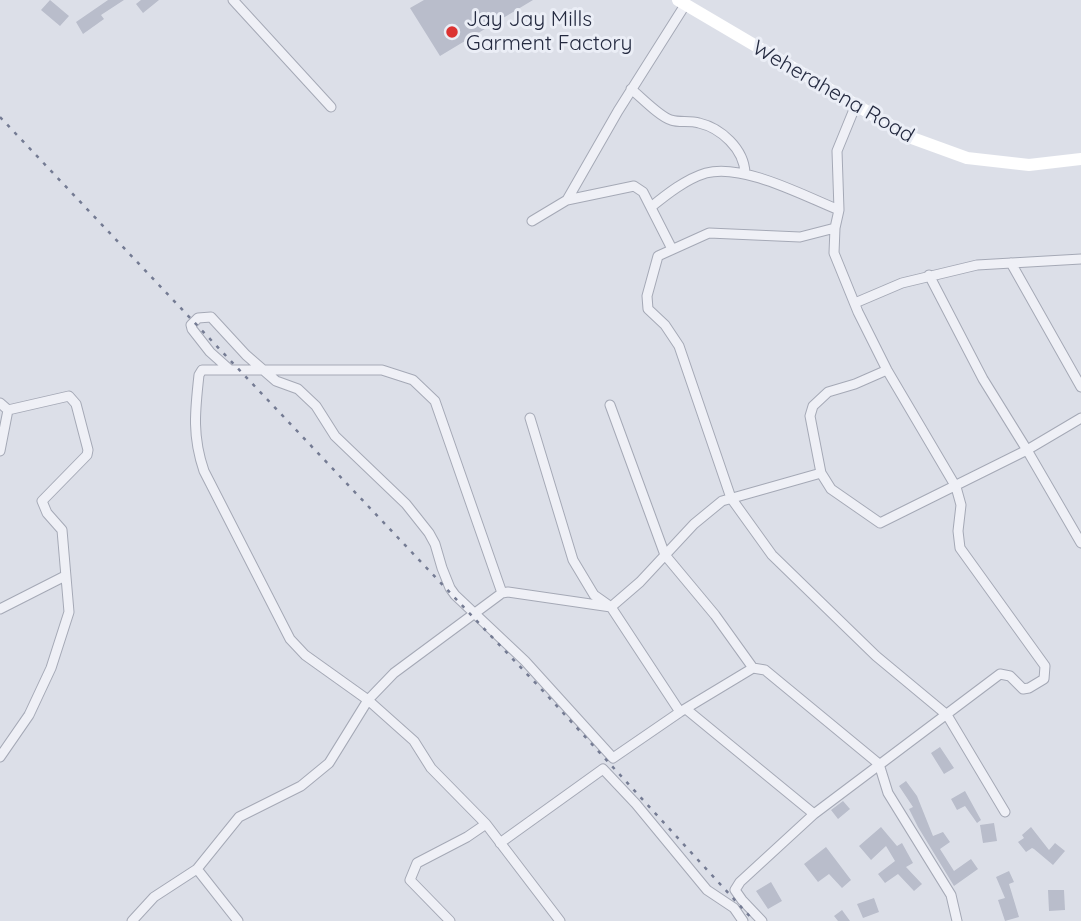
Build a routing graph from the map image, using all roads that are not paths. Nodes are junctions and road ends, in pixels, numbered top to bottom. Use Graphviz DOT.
graph roads {
  1 [pos="233,0"];
  2 [pos="681,3"];
  3 [pos="631,89"];
  4 [pos="331,107"];
  5 [pos="855,107"];
  6 [pos="1081,159"];
  7 [pos="744,173"];
  8 [pos="567,200"];
  9 [pos="651,207"];
  10 [pos="839,210"];
  11 [pos="533,222"];
  12 [pos="835,228"];
  13 [pos="672,249"];
  14 [pos="1081,260"];
  15 [pos="1011,263"];
  16 [pos="929,275"];
  17 [pos="855,303"];
  18 [pos="229,369"];
  19 [pos="262,369"];
  20 [pos="887,370"];
  21 [pos="1081,387"];
  22 [pos="0,403"];
  23 [pos="610,405"];
  24 [pos="8,410"];
  25 [pos="530,418"];
  26 [pos="1081,418"];
  27 [pos="1027,450"];
  28 [pos="0,451"];
  29 [pos="821,473"];
  30 [pos="956,487"];
  31 [pos="731,498"];
  32 [pos="1081,544"];
  33 [pos="665,555"];
  34 [pos="65,576"];
  35 [pos="502,593"];
  36 [pos="611,607"];
  37 [pos="0,609"];
  38 [pos="474,613"];
  39 [pos="753,668"];
  40 [pos="368,700"];
  41 [pos="683,710"];
  42 [pos="947,715"];
  43 [pos="0,757"];
  44 [pos="879,764"];
  45 [pos="1006,812"];
  46 [pos="814,814"];
  47 [pos="486,824"];
  48 [pos="500,843"];
  49 [pos="197,869"];
  50 [pos="738,904"];
  51 [pos="132,921"];
  52 [pos="238,921"];
  53 [pos="450,921"];
  54 [pos="560,921"];
  55 [pos="743,921"];
  56 [pos="762,921"];
  57 [pos="957,921"];
  1 -- 4 [label="street"];
  2 -- 3 [label="street"];
  2 -- 5 [label="main road, Weherahena Road"];
  3 -- 7 [label="street"];
  3 -- 8 [label="street"];
  5 -- 6 [label="main road, Weherahena Road"];
  5 -- 10 [label="street"];
  7 -- 9 [label="street"];
  7 -- 10 [label="street"];
  8 -- 9 [label="street"];
  8 -- 11 [label="street"];
  9 -- 13 [label="street"];
  10 -- 12 [label="street"];
  12 -- 13 [label="street"];
  12 -- 17 [label="street"];
  13 -- 31 [label="street"];
  14 -- 15 [label="street"];
  15 -- 16 [label="street"];
  15 -- 21 [label="street"];
  16 -- 17 [label="street"];
  16 -- 27 [label="street"];
  17 -- 20 [label="street"];
  18 -- 19 [label="street"];
  18 -- 19 [label="street"];
  18 -- 40 [label="street"];
  19 -- 35 [label="street"];
  19 -- 38 [label="street"];
  20 -- 29 [label="street"];
  20 -- 30 [label="street"];
  22 -- 24 [label="street"];
  23 -- 33 [label="street"];
  24 -- 28 [label="street"];
  24 -- 34 [label="street"];
  25 -- 36 [label="street"];
  26 -- 27 [label="street"];
  27 -- 30 [label="street"];
  27 -- 32 [label="street"];
  29 -- 30 [label="street"];
  29 -- 31 [label="street"];
  30 -- 42 [label="street"];
  31 -- 33 [label="street"];
  31 -- 42 [label="street"];
  33 -- 36 [label="street"];
  33 -- 39 [label="street"];
  34 -- 37 [label="street"];
  34 -- 43 [label="street"];
  35 -- 36 [label="street"];
  35 -- 38 [label="street"];
  36 -- 41 [label="street"];
  38 -- 40 [label="street"];
  38 -- 41 [label="street"];
  39 -- 41 [label="street"];
  39 -- 44 [label="street"];
  40 -- 47 [label="street"];
  40 -- 49 [label="street"];
  41 -- 46 [label="street"];
  42 -- 44 [label="street"];
  42 -- 45 [label="street"];
  44 -- 46 [label="street"];
  44 -- 57 [label="street"];
  46 -- 50 [label="street"];
  47 -- 48 [label="street"];
  47 -- 53 [label="street"];
  48 -- 50 [label="street"];
  48 -- 54 [label="street"];
  49 -- 51 [label="street"];
  49 -- 52 [label="street"];
  50 -- 55 [label="street"];
  50 -- 56 [label="street"];
}
